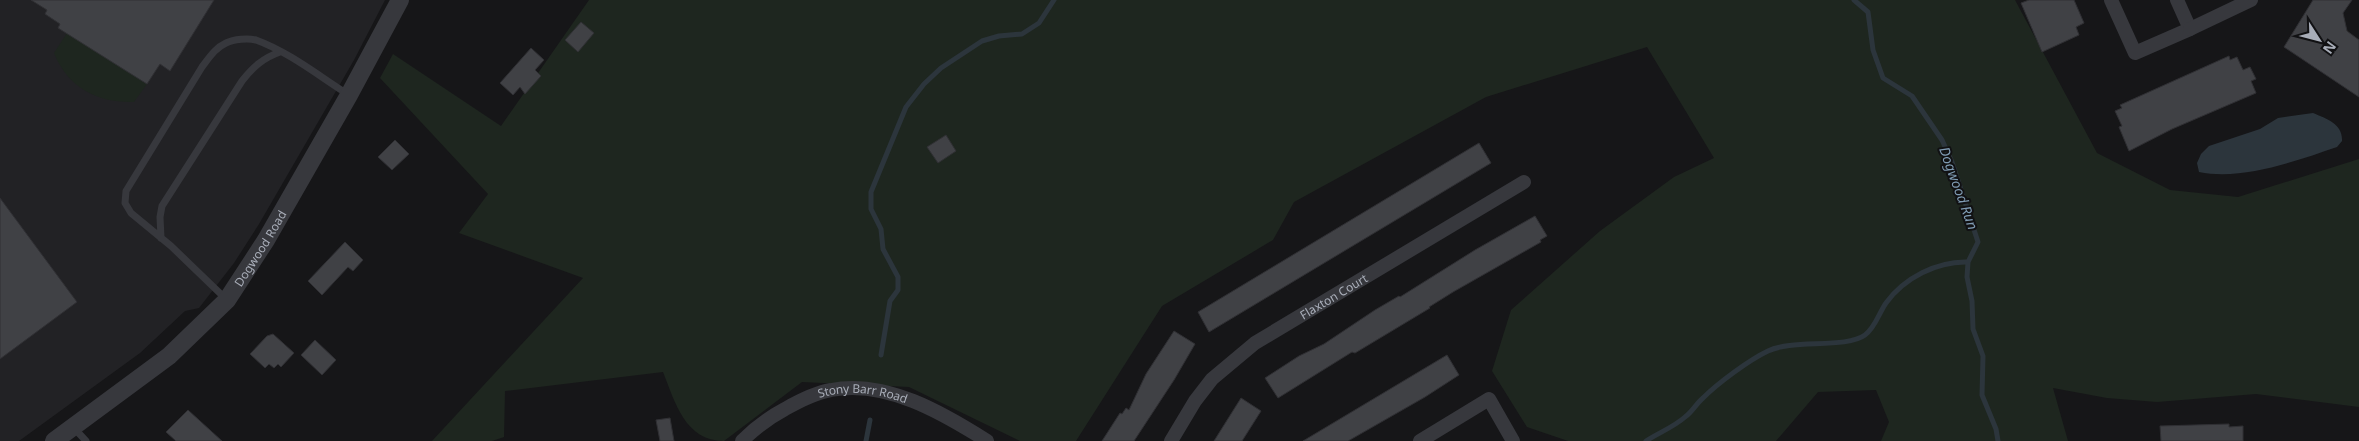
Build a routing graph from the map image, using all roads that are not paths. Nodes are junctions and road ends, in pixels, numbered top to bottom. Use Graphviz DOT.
graph roads {
  1 [pos="400,0"];
  2 [pos="2111,0"];
  3 [pos="2177,0"];
  4 [pos="2251,0"];
  5 [pos="2190,28"];
  6 [pos="280,52"];
  7 [pos="349,95"];
  8 [pos="1524,182"];
  9 [pos="162,238"];
  10 [pos="227,300"];
  11 [pos="73,427"];
  12 [pos="54,441"];
  13 [pos="86,441"];
  14 [pos="742,441"];
  15 [pos="987,441"];
  16 [pos="1171,441"];
  17 [pos="1420,441"];
  18 [pos="1514,441"];
  1 -- 7 [label="street, Dogwood Road"];
  2 -- 5 [label="street"];
  3 -- 5 [label="street"];
  4 -- 5 [label="street"];
  6 -- 7 [label="lane"];
  6 -- 9 [label="lane"];
  6 -- 9 [label="lane"];
  7 -- 10 [label="street, Dogwood Road"];
  8 -- 16 [label="street, Flaxton Court"];
  9 -- 10 [label="lane"];
  10 -- 11 [label="street, Dogwood Road"];
  11 -- 12 [label="street, Dogwood Road"];
  11 -- 13 [label="lane"];
  14 -- 15 [label="street, Stony Barr Road"];
  17 -- 18 [label="street"];
}
